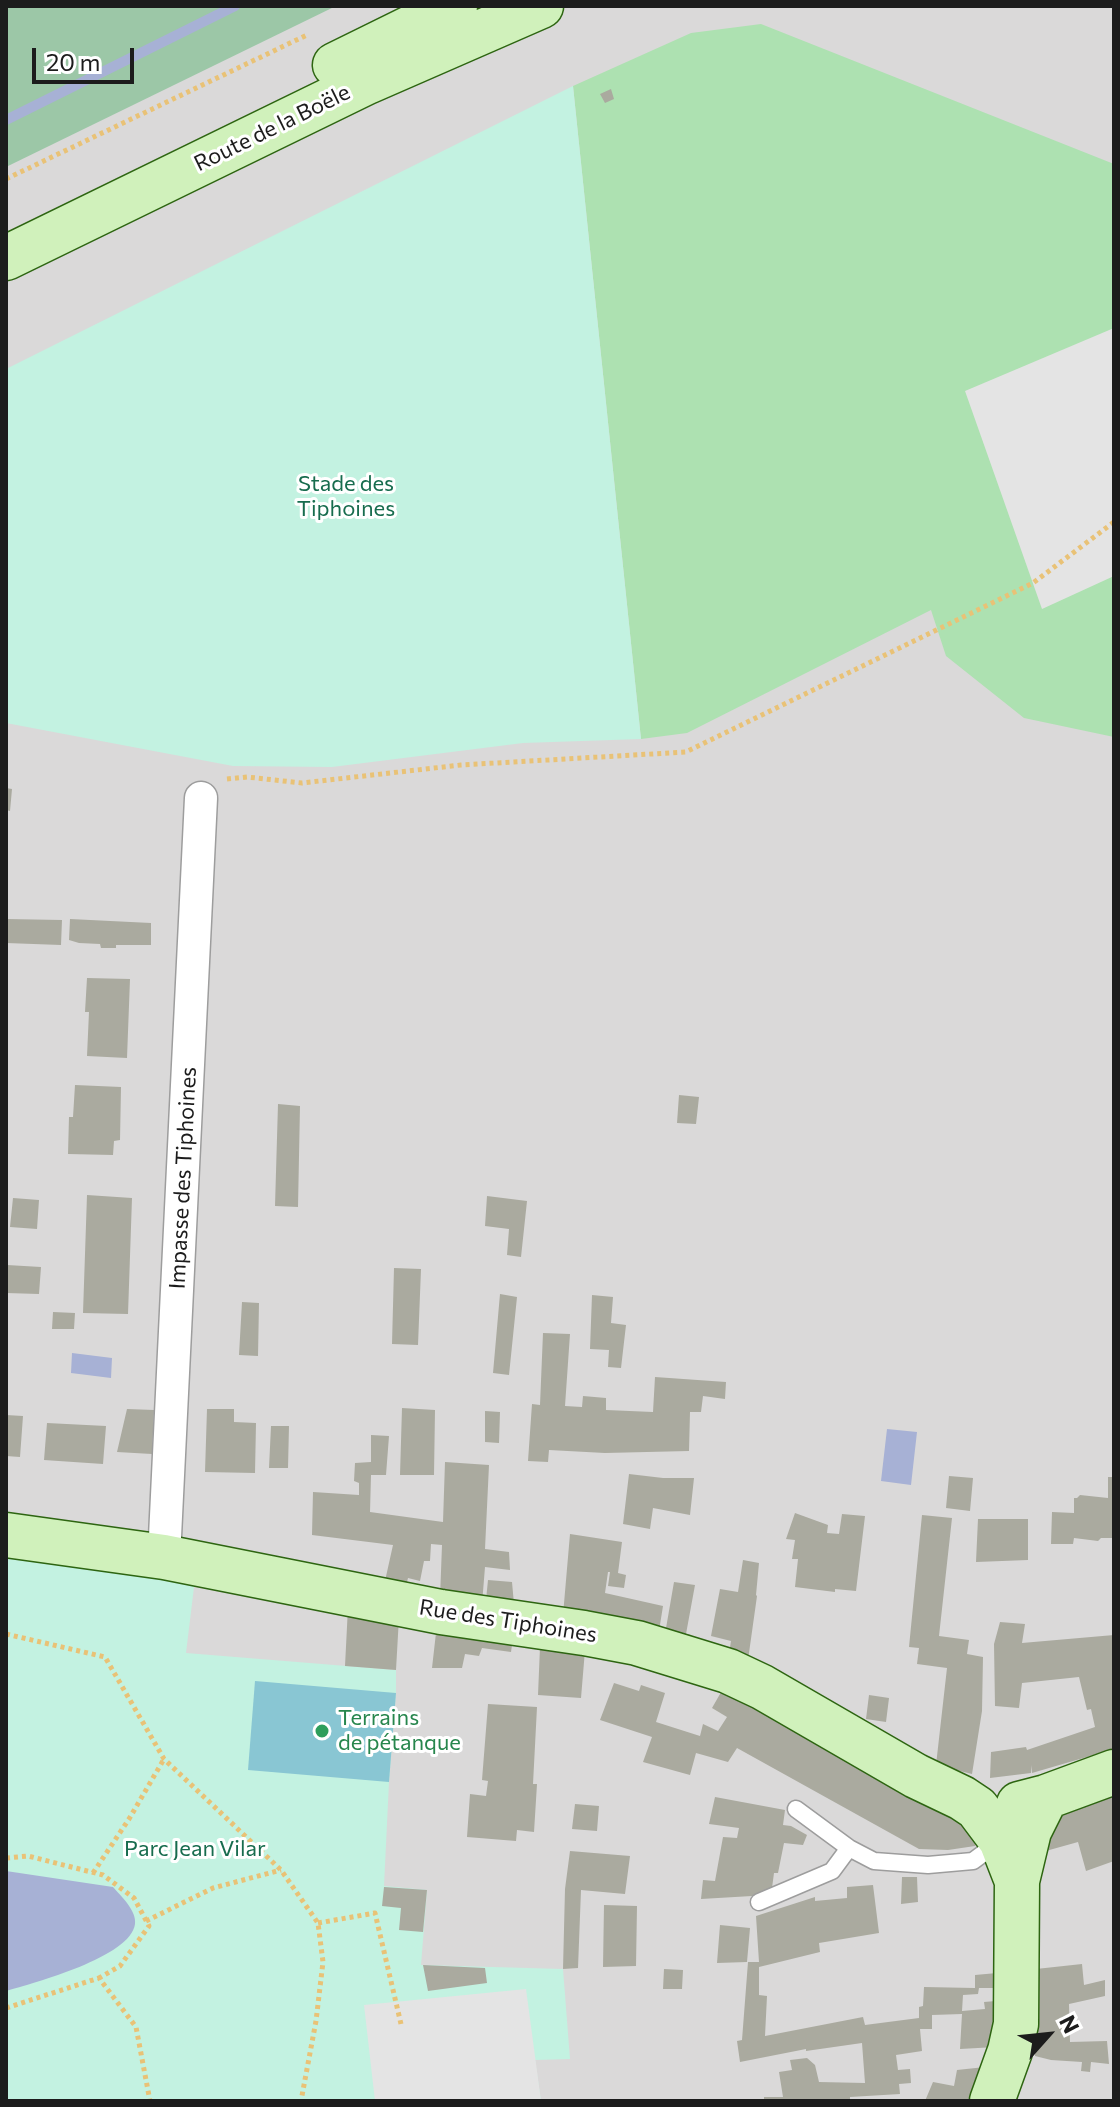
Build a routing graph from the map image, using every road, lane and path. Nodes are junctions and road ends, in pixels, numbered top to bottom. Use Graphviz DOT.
graph roads {
  1 [pos="455,6"];
  2 [pos="541,6"];
  3 [pos="312,33"];
  4 [pos="6,179"];
  5 [pos="6,229"];
  6 [pos="6,258"];
  7 [pos="1114,522"];
  8 [pos="201,798"];
  9 [pos="6,1535"];
  10 [pos="164,1557"];
  11 [pos="6,1634"];
  12 [pos="164,1759"];
  13 [pos="1114,1772"];
  14 [pos="1046,1797"];
  15 [pos="796,1809"];
  16 [pos="989,1824"];
  17 [pos="849,1848"];
  18 [pos="6,1858"];
  19 [pos="281,1870"];
  20 [pos="93,1873"];
  21 [pos="1017,1881"];
  22 [pos="759,1902"];
  23 [pos="146,1921"];
  24 [pos="318,1923"];
  25 [pos="99,1978"];
  26 [pos="6,2008"];
  27 [pos="401,2024"];
  28 [pos="150,2101"];
  29 [pos="301,2101"];
  30 [pos="992,2101"];
  1 -- 5 [label="street, Route de la Boële"];
  2 -- 6 [label="street, Route de la Boële"];
  3 -- 4 [label="path"];
  7 -- 8 [label="path"];
  8 -- 10 [label="street, Impasse des Tiphoines"];
  9 -- 10 [label="street, Rue des Tiphoines"];
  10 -- 16 [label="street, Rue des Tiphoines"];
  11 -- 12 [label="path"];
  12 -- 19 [label="path"];
  12 -- 20 [label="path"];
  13 -- 14 [label="street"];
  14 -- 16 [label="street"];
  14 -- 21 [label="street"];
  15 -- 17 [label="lane"];
  16 -- 17 [label="lane"];
  16 -- 21 [label="street"];
  17 -- 22 [label="lane"];
  18 -- 20 [label="path"];
  19 -- 23 [label="path"];
  19 -- 24 [label="path"];
  20 -- 23 [label="path"];
  21 -- 30 [label="street"];
  23 -- 25 [label="path"];
  24 -- 27 [label="path"];
  24 -- 29 [label="path"];
  25 -- 26 [label="path"];
  25 -- 28 [label="path"];
}
